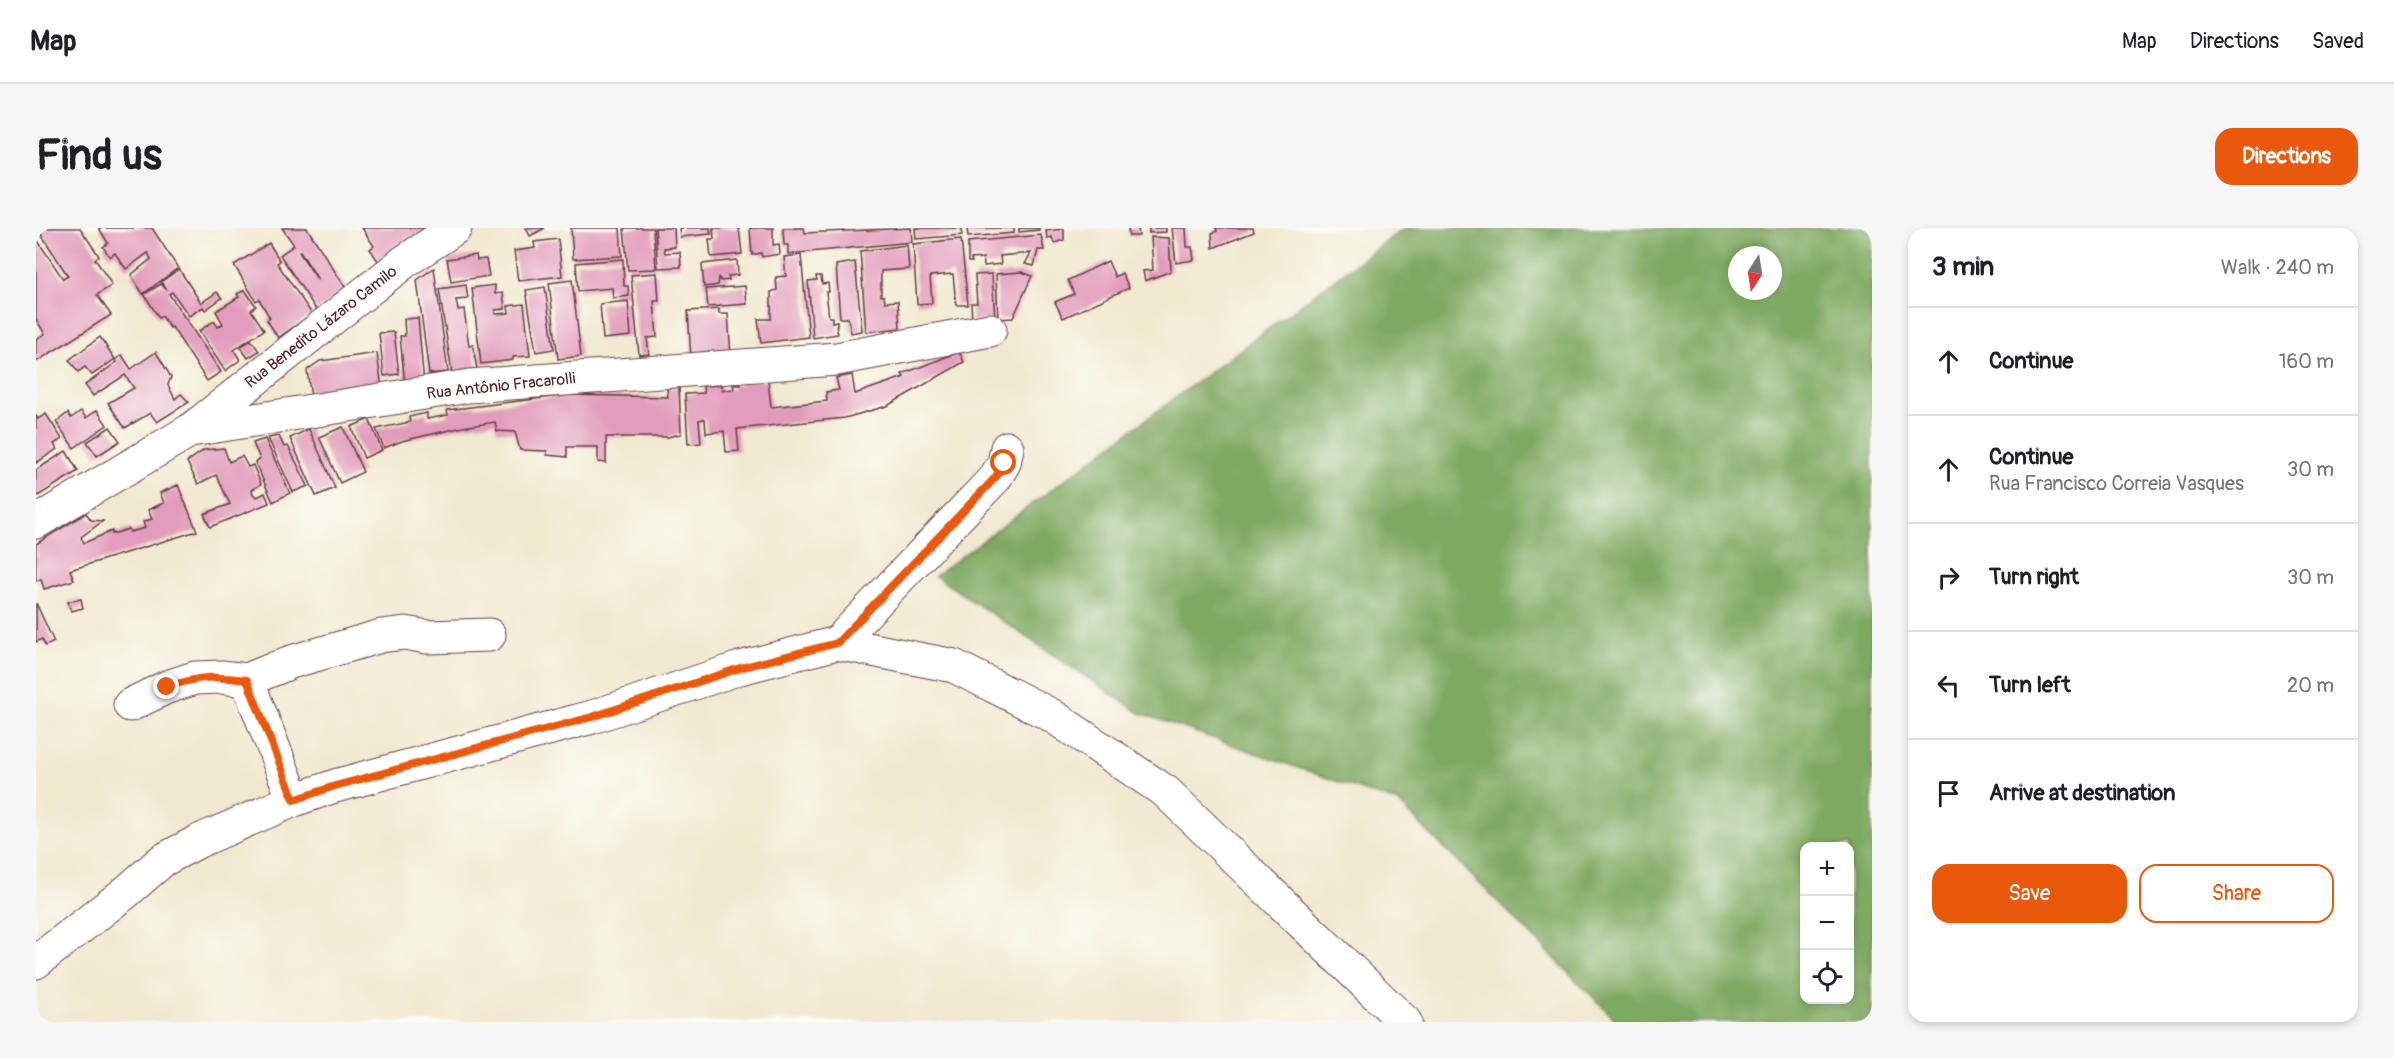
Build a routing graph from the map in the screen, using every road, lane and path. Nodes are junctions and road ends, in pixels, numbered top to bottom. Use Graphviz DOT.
graph roads {
  1 [pos="455,228"];
  2 [pos="990,330"];
  3 [pos="191,430"];
  4 [pos="1007,448"];
  5 [pos="36,522"];
  6 [pos="489,635"];
  7 [pos="837,643"];
  8 [pos="247,680"];
  9 [pos="130,705"];
  10 [pos="294,800"];
  11 [pos="36,962"];
  12 [pos="1405,1022"];
  1 -- 3 [label="street, Rua Benedito Lázaro Camilo"];
  2 -- 3 [label="street, Rua Antônio Fracarolli"];
  3 -- 5 [label="street, Rua Antônio Fracarolli"];
  4 -- 7 [label="street"];
  6 -- 8 [label="street"];
  7 -- 10 [label="street"];
  7 -- 12 [label="street"];
  8 -- 9 [label="street"];
  8 -- 10 [label="street"];
  10 -- 11 [label="street"];
}
